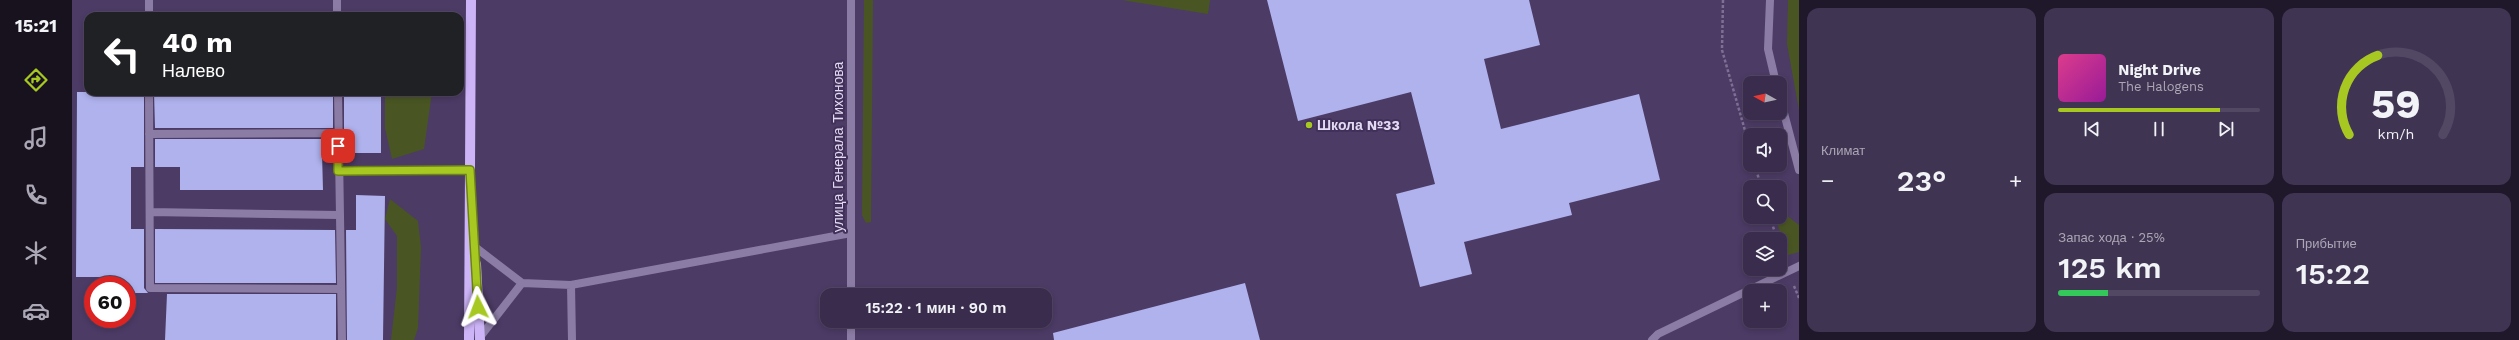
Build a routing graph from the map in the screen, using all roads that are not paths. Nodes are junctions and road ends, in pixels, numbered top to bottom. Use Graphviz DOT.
graph roads {
  1 [pos="149,0"];
  2 [pos="337,0"];
  3 [pos="471,0"];
  4 [pos="851,0"];
  5 [pos="1770,0"];
  6 [pos="149,12"];
  7 [pos="337,12"];
  8 [pos="1774,76"];
  9 [pos="149,96"];
  10 [pos="338,96"];
  11 [pos="1786,120"];
  12 [pos="338,133"];
  13 [pos="149,134"];
  14 [pos="470,170"];
  15 [pos="1799,170"];
  16 [pos="338,171"];
  17 [pos="150,212"];
  18 [pos="339,215"];
  19 [pos="850,233"];
  20 [pos="475,247"];
  21 [pos="1799,266"];
  22 [pos="522,283"];
  23 [pos="572,285"];
  24 [pos="851,288"];
  25 [pos="341,289"];
  26 [pos="851,328"];
  27 [pos="480,338"];
  28 [pos="342,340"];
  29 [pos="469,340"];
  30 [pos="572,340"];
  31 [pos="851,340"];
  32 [pos="1652,340"];
  1 -- 6 [label="street"];
  2 -- 7 [label="street"];
  3 -- 14 [label="main road"];
  4 -- 19 [label="street, улица Генерала Тихонова"];
  5 -- 8 [label="street"];
  9 -- 13 [label="street"];
  10 -- 12 [label="street"];
  11 -- 15 [label="street"];
  12 -- 13 [label="street"];
  12 -- 16 [label="street"];
  13 -- 17 [label="street"];
  14 -- 16 [label="street"];
  14 -- 20 [label="main road"];
  14 -- 29 [label="main road"];
  16 -- 18 [label="street"];
  17 -- 18 [label="street"];
  17 -- 25 [label="street"];
  18 -- 25 [label="street"];
  19 -- 23 [label="street"];
  19 -- 24 [label="street, улица Генерала Тихонова"];
  20 -- 22 [label="street"];
  20 -- 27 [label="main road"];
  21 -- 32 [label="street"];
  22 -- 23 [label="street"];
  22 -- 27 [label="street"];
  23 -- 30 [label="street"];
  25 -- 28 [label="street"];
  26 -- 31 [label="street"];
}
